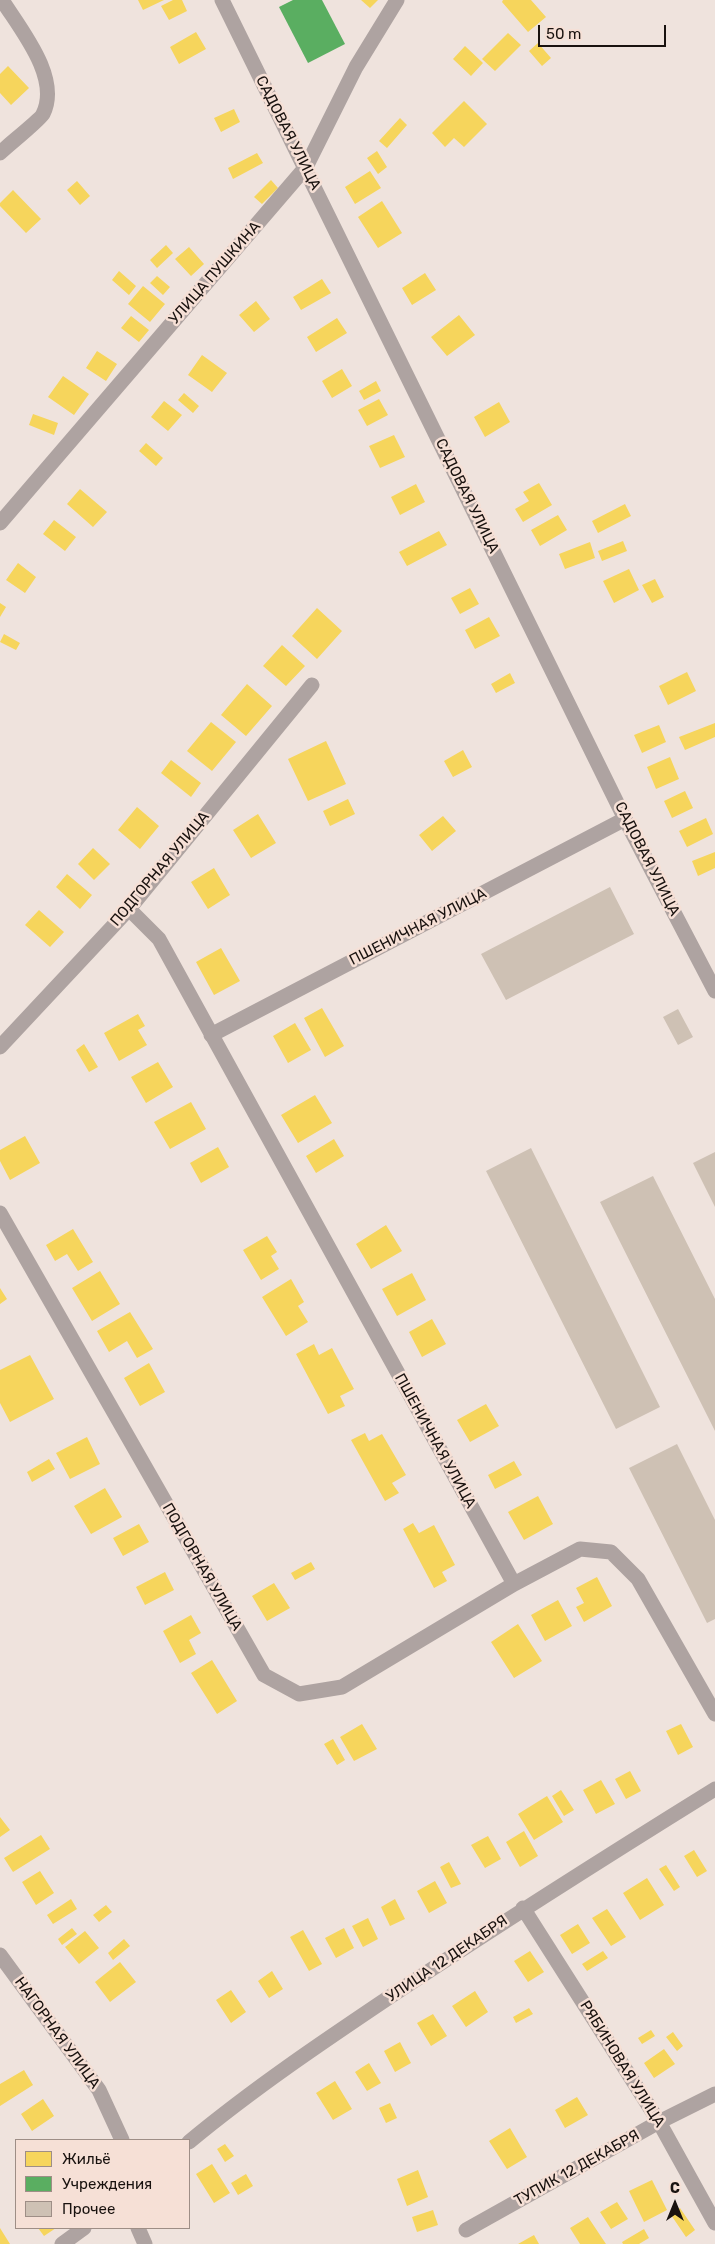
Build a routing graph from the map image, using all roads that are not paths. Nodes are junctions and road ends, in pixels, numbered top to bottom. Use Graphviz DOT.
graph roads {
  1 [pos="2,0"];
  2 [pos="222,0"];
  3 [pos="397,0"];
  4 [pos="0,153"];
  5 [pos="306,167"];
  6 [pos="0,523"];
  7 [pos="312,685"];
  8 [pos="625,819"];
  9 [pos="129,909"];
  10 [pos="715,991"];
  11 [pos="211,1034"];
  12 [pos="0,1047"];
  13 [pos="0,1213"];
  14 [pos="514,1584"];
  15 [pos="715,1714"];
  16 [pos="715,1789"];
  17 [pos="523,1908"];
  18 [pos="0,1955"];
  19 [pos="715,2094"];
  20 [pos="659,2122"];
  21 [pos="122,2139"];
  22 [pos="190,2141"];
  23 [pos="715,2223"];
  24 [pos="83,2229"];
  25 [pos="138,2229"];
  26 [pos="466,2230"];
  27 [pos="62,2244"];
  28 [pos="145,2244"];
  1 -- 4 [label="street"];
  2 -- 5 [label="street, САДОВАЯ УЛИЦА"];
  3 -- 5 [label="street, УЛИЦА ПУШКИНА"];
  5 -- 6 [label="street, УЛИЦА ПУШКИНА"];
  5 -- 8 [label="street, САДОВАЯ УЛИЦА"];
  7 -- 9 [label="street, ПОДГОРНАЯ УЛИЦА"];
  8 -- 10 [label="street, САДОВАЯ УЛИЦА"];
  8 -- 11 [label="street, ПШЕНИЧНАЯ УЛИЦА"];
  9 -- 11 [label="street, ПШЕНИЧНАЯ УЛИЦА"];
  9 -- 12 [label="street, ПОДГОРНАЯ УЛИЦА"];
  11 -- 14 [label="street, ПШЕНИЧНАЯ УЛИЦА"];
  13 -- 14 [label="street, ПОДГОРНАЯ УЛИЦА"];
  14 -- 15 [label="street"];
  16 -- 17 [label="street, УЛИЦА 12 ДЕКАБРЯ"];
  17 -- 20 [label="street, РЯБИНОВАЯ УЛИЦА"];
  17 -- 22 [label="street, УЛИЦА 12 ДЕКАБРЯ"];
  18 -- 21 [label="street, НАГОРНАЯ УЛИЦА"];
  19 -- 20 [label="street, ТУПИК 12 ДЕКАБРЯ"];
  20 -- 23 [label="street, РЯБИНОВАЯ УЛИЦА"];
  20 -- 26 [label="street, ТУПИК 12 ДЕКАБРЯ"];
  24 -- 27 [label="street"];
  25 -- 28 [label="street"];
}
